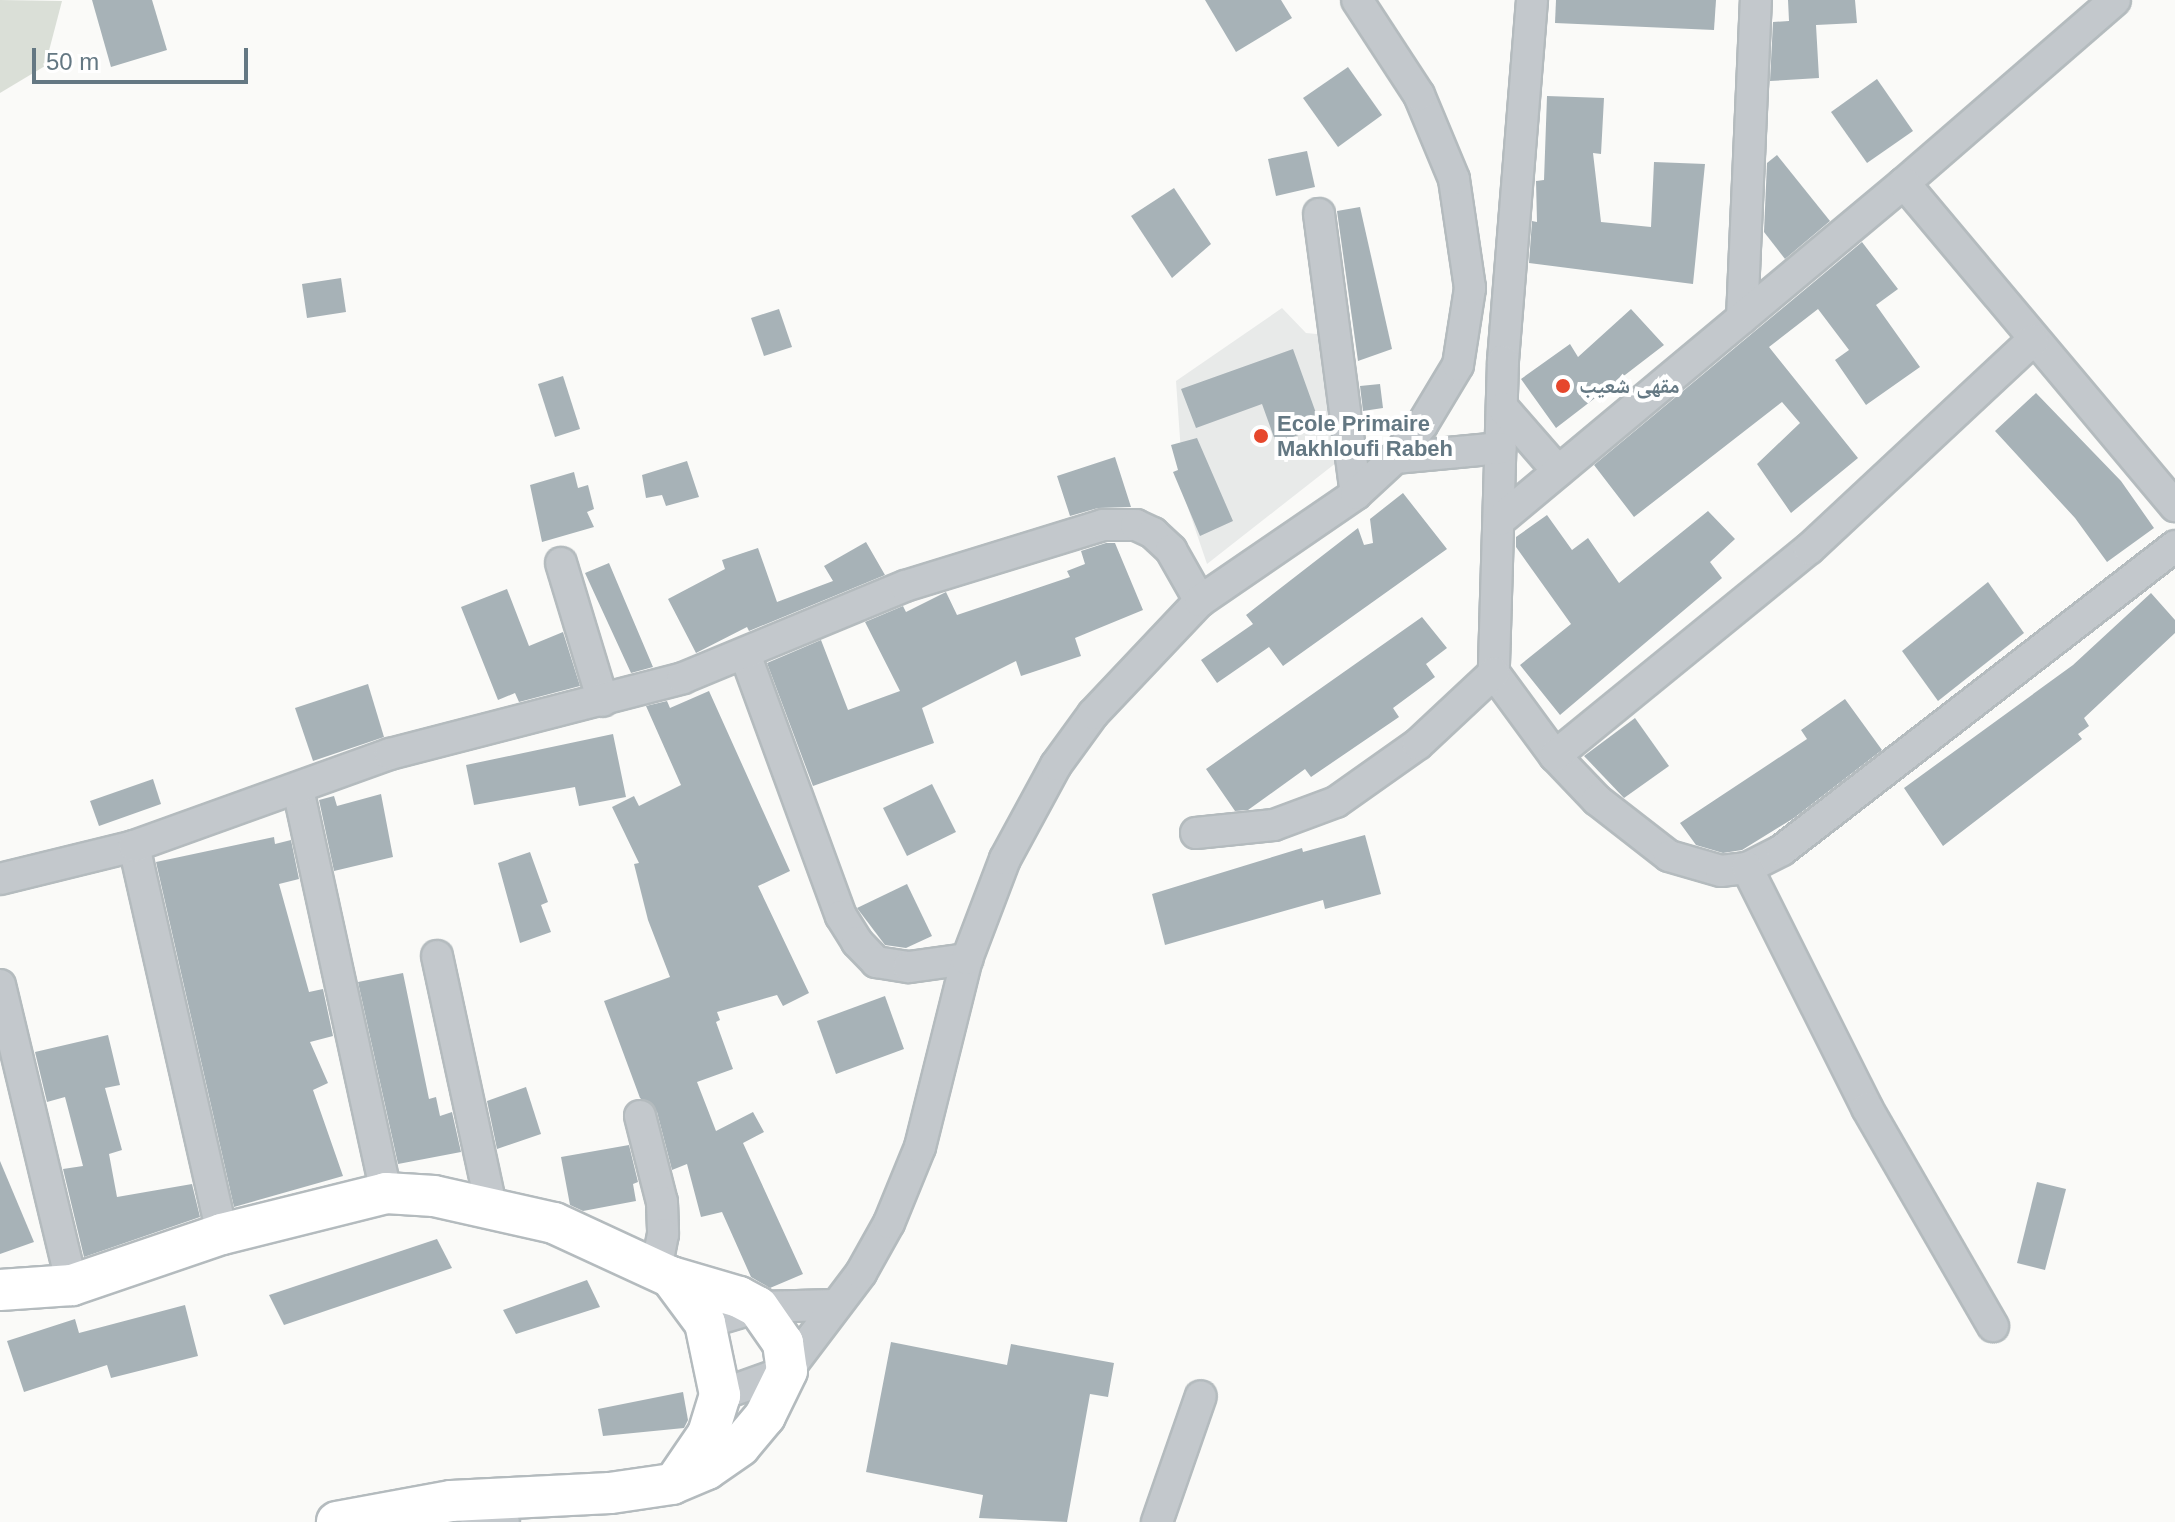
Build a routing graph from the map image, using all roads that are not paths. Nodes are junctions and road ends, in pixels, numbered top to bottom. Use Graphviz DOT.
graph roads {
  1 [pos="1357,0"];
  2 [pos="1532,0"];
  3 [pos="1756,0"];
  4 [pos="2115,0"];
  5 [pos="1904,183"];
  6 [pos="1319,214"];
  7 [pos="1742,318"];
  8 [pos="2033,340"];
  9 [pos="1503,361"];
  10 [pos="1458,365"];
  11 [pos="1503,408"];
  12 [pos="1501,448"];
  13 [pos="1395,458"];
  14 [pos="1558,471"];
  15 [pos="1356,494"];
  16 [pos="2175,506"];
  17 [pos="1500,520"];
  18 [pos="2175,546"];
  19 [pos="561,563"];
  20 [pos="1200,601"];
  21 [pos="745,654"];
  22 [pos="1494,673"];
  23 [pos="603,701"];
  24 [pos="1555,756"];
  25 [pos="298,789"];
  26 [pos="1196,833"];
  27 [pos="134,846"];
  28 [pos="1747,868"];
  29 [pos="0,879"];
  30 [pos="437,956"];
  31 [pos="967,959"];
  32 [pos="0,985"];
  33 [pos="640,1116"];
  34 [pos="386,1193"];
  35 [pos="491,1206"];
  36 [pos="222,1234"];
  37 [pos="664,1273"];
  38 [pos="72,1285"];
  39 [pos="0,1290"];
  40 [pos="834,1305"];
  41 [pos="758,1307"];
  42 [pos="705,1323"];
  43 [pos="1993,1326"];
  44 [pos="787,1371"];
  45 [pos="720,1395"];
  46 [pos="1201,1396"];
  47 [pos="672,1484"];
  48 [pos="451,1501"];
  49 [pos="337,1522"];
  50 [pos="504,1522"];
  51 [pos="1157,1522"];
  1 -- 10 [label="street"];
  2 -- 9 [label="street"];
  3 -- 7 [label="street"];
  4 -- 5 [label="street"];
  5 -- 7 [label="street"];
  5 -- 8 [label="street"];
  6 -- 15 [label="street"];
  7 -- 14 [label="street"];
  8 -- 16 [label="street"];
  8 -- 24 [label="street"];
  9 -- 10 [label="street"];
  9 -- 11 [label="street"];
  10 -- 13 [label="street"];
  11 -- 12 [label="street"];
  11 -- 14 [label="street"];
  12 -- 13 [label="street"];
  12 -- 17 [label="street"];
  13 -- 15 [label="street"];
  14 -- 17 [label="street"];
  15 -- 20 [label="street"];
  17 -- 22 [label="street"];
  18 -- 28 [label="street"];
  19 -- 23 [label="street"];
  20 -- 21 [label="street"];
  20 -- 31 [label="street"];
  21 -- 23 [label="street"];
  21 -- 31 [label="street"];
  22 -- 24 [label="street"];
  22 -- 26 [label="street"];
  23 -- 25 [label="street"];
  24 -- 28 [label="street"];
  25 -- 27 [label="street"];
  25 -- 34 [label="street"];
  27 -- 29 [label="street"];
  27 -- 36 [label="street"];
  28 -- 43 [label="street"];
  30 -- 35 [label="street"];
  31 -- 40 [label="street"];
  32 -- 38 [label="street"];
  33 -- 37 [label="street"];
  34 -- 35 [label="main road"];
  34 -- 36 [label="main road"];
  35 -- 37 [label="main road"];
  36 -- 38 [label="main road"];
  37 -- 41 [label="main road"];
  37 -- 42 [label="main road"];
  38 -- 39 [label="main road"];
  40 -- 41 [label="street"];
  40 -- 44 [label="street"];
  41 -- 42 [label="street"];
  41 -- 44 [label="main road"];
  42 -- 45 [label="main road"];
  44 -- 45 [label="street"];
  44 -- 47 [label="main road"];
  45 -- 47 [label="main road"];
  46 -- 51 [label="street"];
  47 -- 48 [label="main road"];
  48 -- 49 [label="main road"];
  48 -- 50 [label="street"];
}
